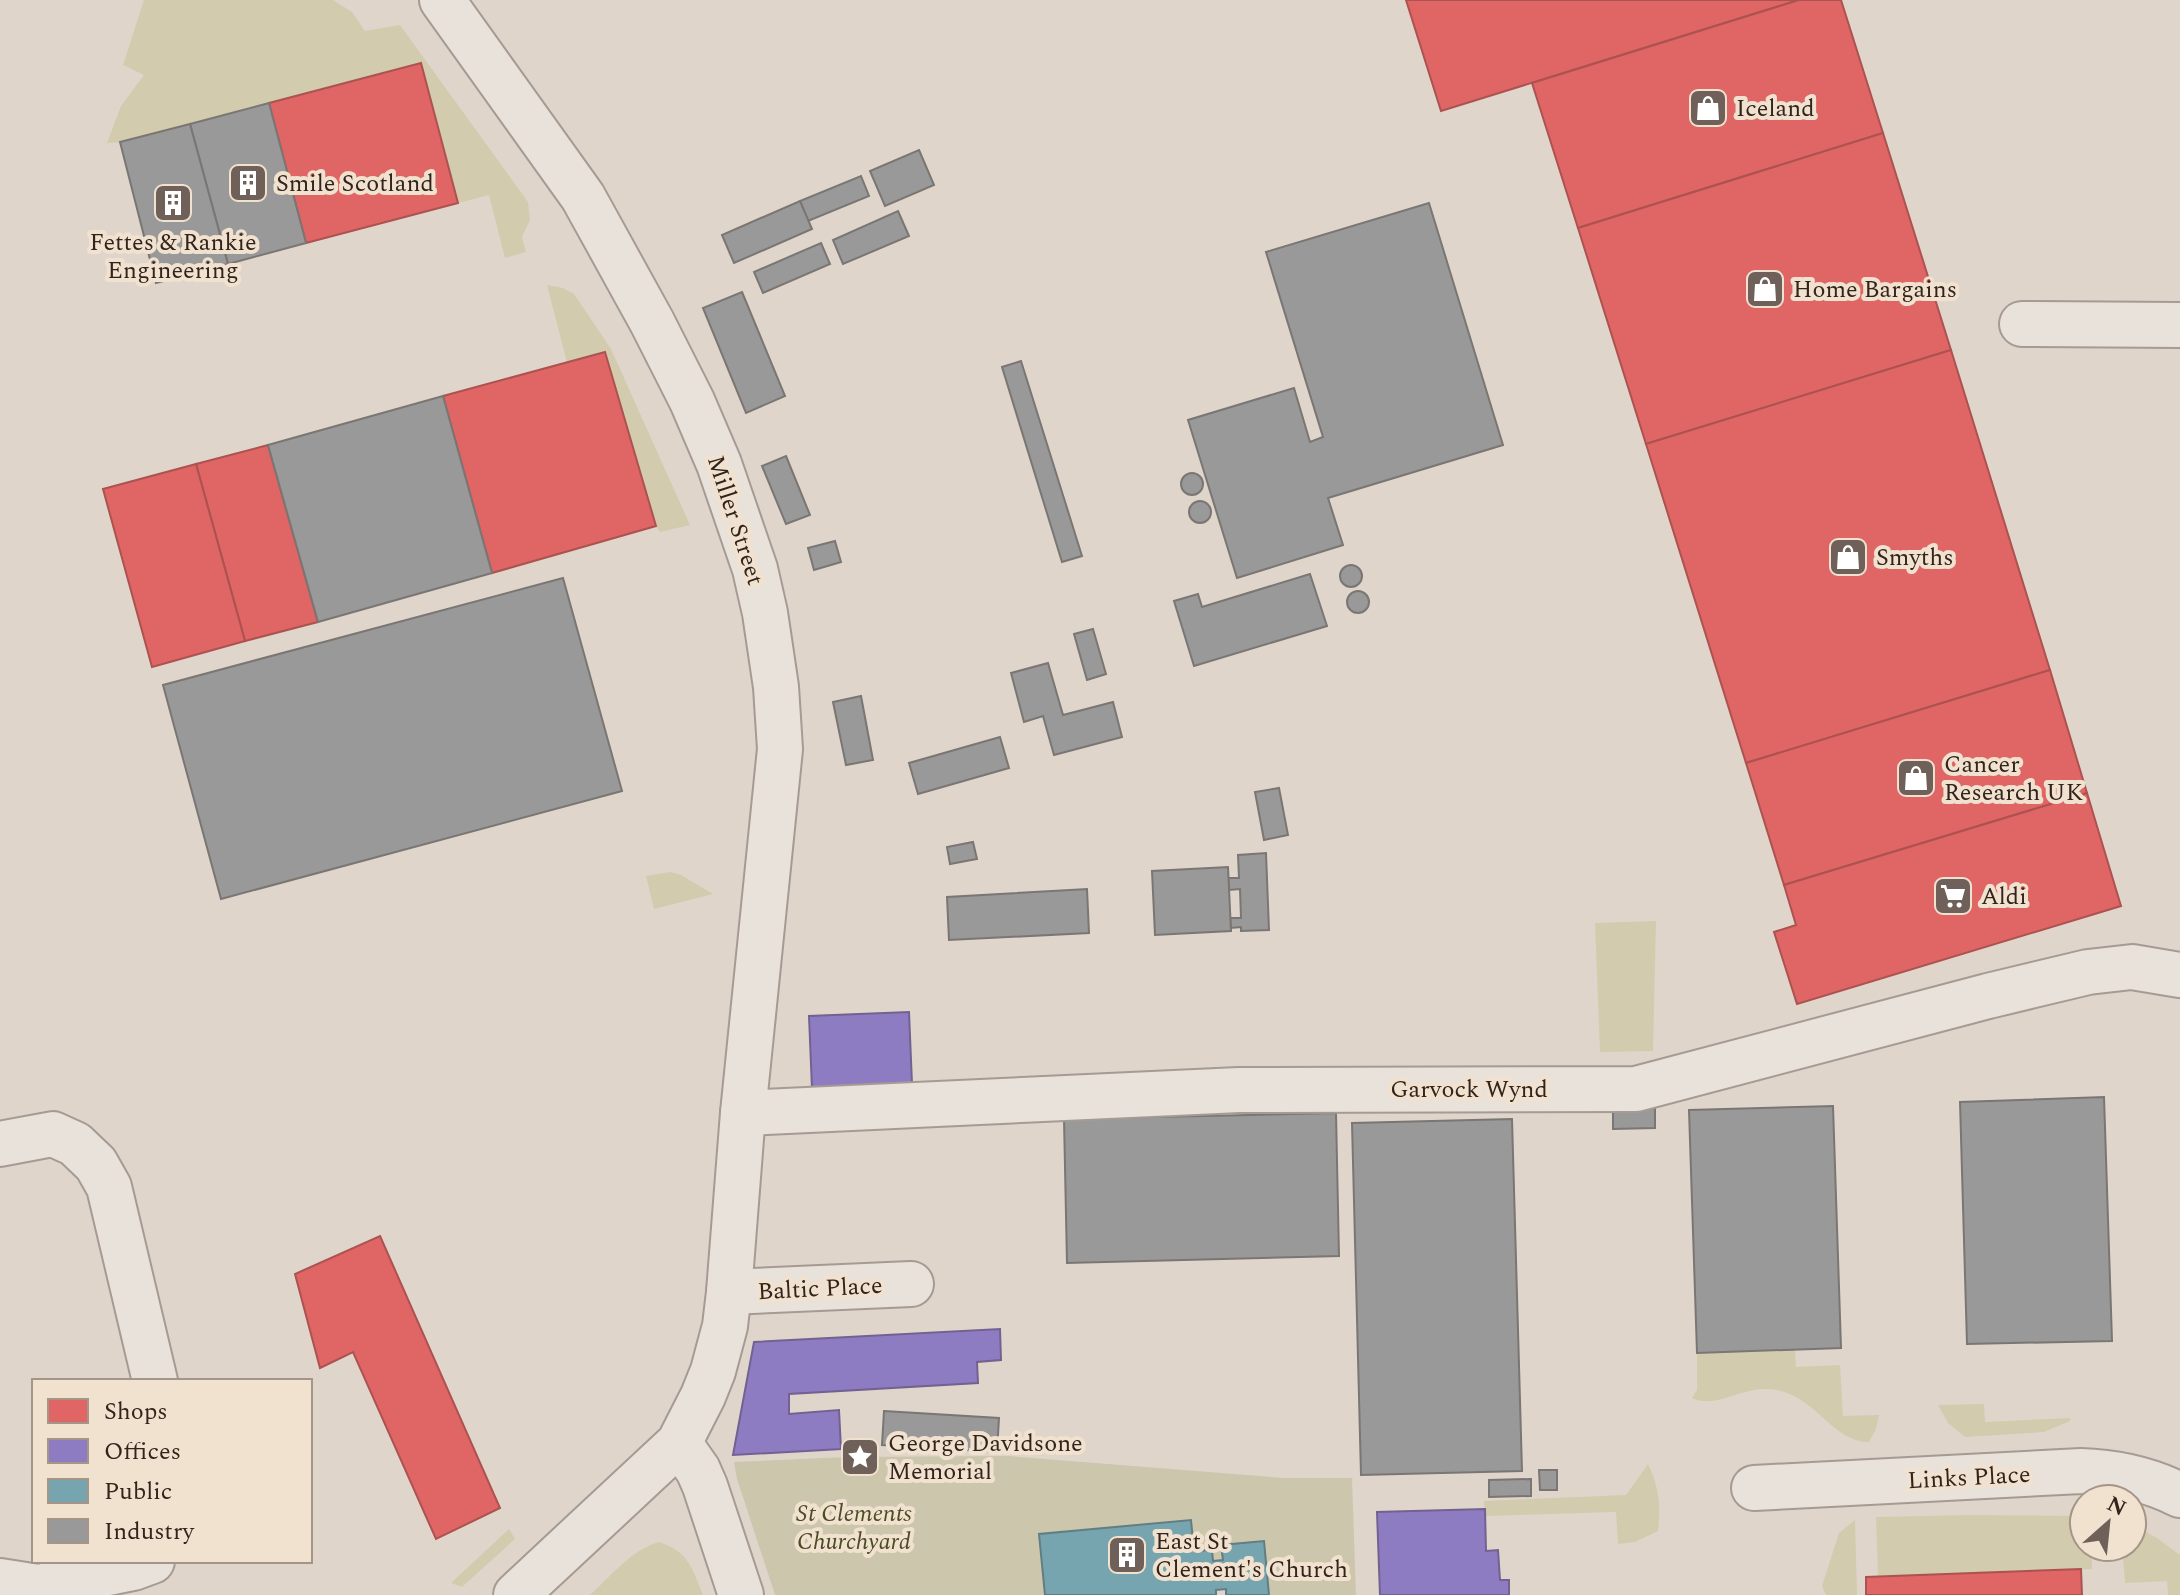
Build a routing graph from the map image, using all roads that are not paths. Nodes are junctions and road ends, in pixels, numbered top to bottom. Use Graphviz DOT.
graph roads {
  1 [pos="442,0"];
  2 [pos="2022,324"];
  3 [pos="2180,325"];
  4 [pos="2180,975"];
  5 [pos="743,1113"];
  6 [pos="0,1144"];
  7 [pos="911,1284"];
  8 [pos="729,1292"];
  9 [pos="155,1379"];
  10 [pos="679,1443"];
  11 [pos="1754,1488"];
  12 [pos="2180,1495"];
  13 [pos="147,1563"];
  14 [pos="0,1581"];
  15 [pos="516,1595"];
  16 [pos="741,1595"];
  1 -- 5 [label="street, Miller Street"];
  2 -- 3 [label="street"];
  4 -- 5 [label="street, Garvock Wynd"];
  5 -- 8 [label="street, Miller Street"];
  6 -- 9 [label="street"];
  7 -- 8 [label="street, Baltic Place"];
  8 -- 10 [label="street, Miller Street"];
  10 -- 15 [label="street, Miller Street"];
  10 -- 16 [label="street"];
  11 -- 12 [label="street, Links Place"];
  13 -- 14 [label="street"];
}
